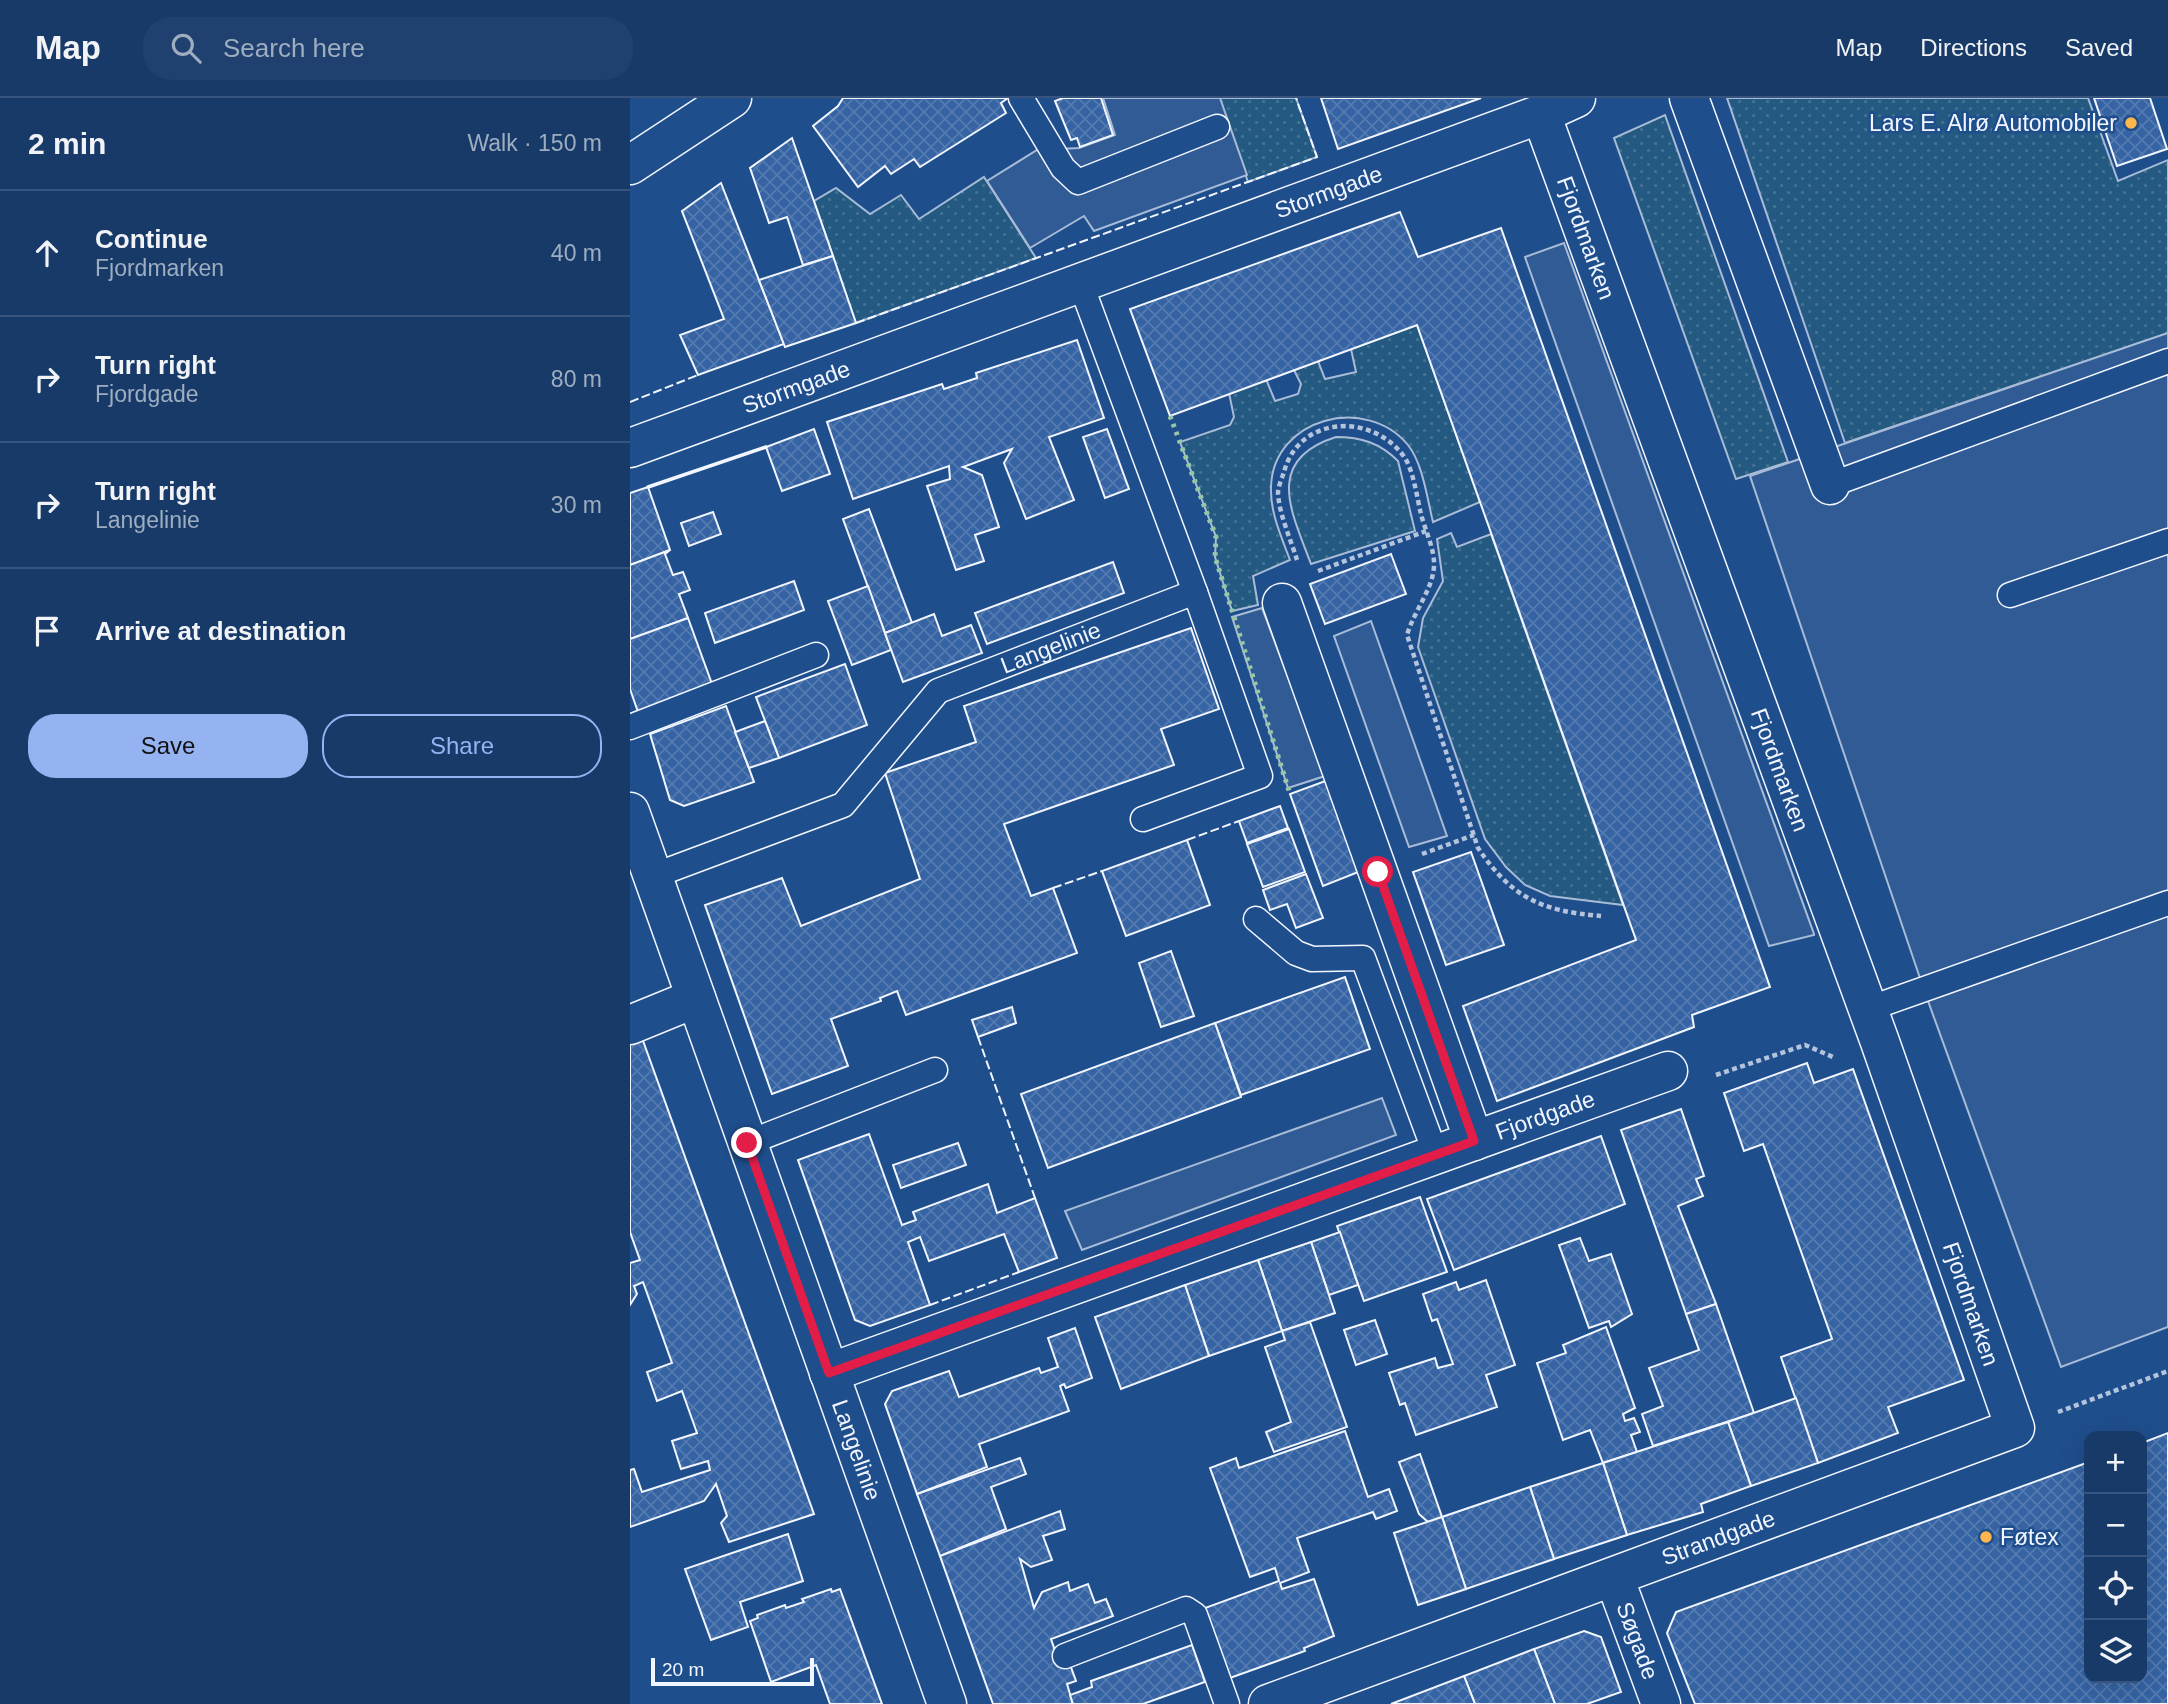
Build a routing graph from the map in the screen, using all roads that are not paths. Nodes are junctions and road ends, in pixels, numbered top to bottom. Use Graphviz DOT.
graph roads {
  1 [pos="732,98"];
  2 [pos="1021,98"];
  3 [pos="1576,98"];
  4 [pos="1689,98"];
  5 [pos="1541,114"];
  6 [pos="1217,127"];
  7 [pos="630,165"];
  8 [pos="1080,282"];
  9 [pos="2168,361"];
  10 [pos="630,448"];
  11 [pos="1830,485"];
  12 [pos="2168,541"];
  13 [pos="1195,592"];
  14 [pos="1286,592"];
  15 [pos="2010,595"];
  16 [pos="816,655"];
  17 [pos="630,727"];
  18 [pos="630,812"];
  19 [pos="1143,819"];
  20 [pos="653,876"];
  21 [pos="2168,903"];
  22 [pos="1256,919"];
  23 [pos="696,998"];
  24 [pos="630,1025"];
  25 [pos="1874,1026"];
  26 [pos="936,1070"];
  27 [pos="1668,1071"];
  28 [pos="1474,1141"];
  29 [pos="747,1143"];
  30 [pos="1436,1155"];
  31 [pos="829,1373"];
  32 [pos="2015,1428"];
  33 [pos="1614,1577"];
  34 [pos="1065,1656"];
  35 [pos="947,1704"];
  36 [pos="1227,1704"];
  37 [pos="1268,1704"];
  38 [pos="1661,1704"];
  1 -- 7 [label="street"];
  2 -- 6 [label="lane"];
  3 -- 5 [label="street, Stormgade"];
  4 -- 11 [label="street"];
  5 -- 8 [label="street, Stormgade"];
  5 -- 25 [label="street, Fjordmarken"];
  8 -- 10 [label="street, Stormgade"];
  8 -- 13 [label="lane"];
  9 -- 11 [label="lane"];
  12 -- 15 [label="lane"];
  13 -- 19 [label="lane"];
  13 -- 20 [label="lane, Langelinie"];
  14 -- 28 [label="street"];
  16 -- 17 [label="lane"];
  18 -- 20 [label="street, Langelinie"];
  20 -- 23 [label="street, Langelinie"];
  21 -- 25 [label="lane"];
  22 -- 30 [label="lane"];
  23 -- 24 [label="street"];
  23 -- 29 [label="street, Langelinie"];
  25 -- 32 [label="street, Fjordmarken"];
  26 -- 29 [label="lane"];
  27 -- 28 [label="street, Fjordgade"];
  28 -- 30 [label="street, Fjordgade"];
  29 -- 31 [label="street, Langelinie"];
  30 -- 31 [label="street, Fjordgade"];
  31 -- 35 [label="street, Langelinie"];
  32 -- 33 [label="street, Strandgade"];
  33 -- 37 [label="street, Strandgade"];
  33 -- 38 [label="street, Søgade"];
  34 -- 36 [label="lane"];
}
